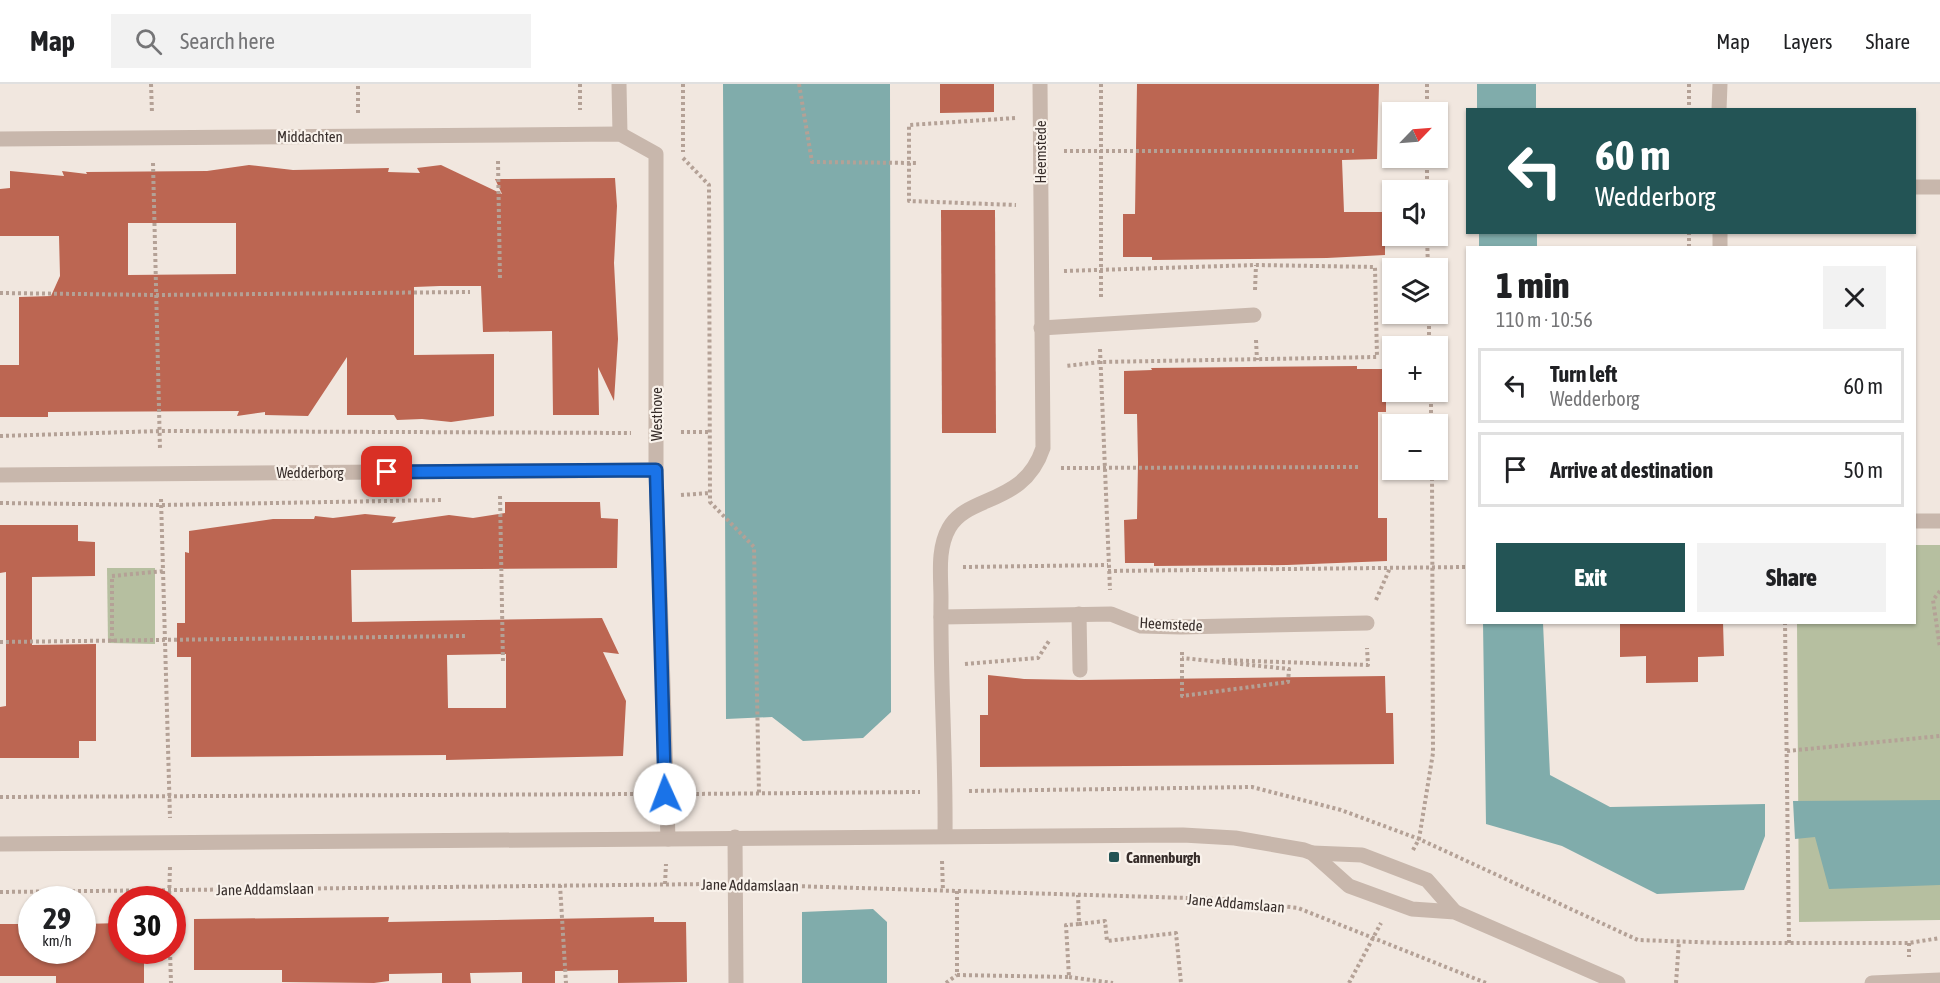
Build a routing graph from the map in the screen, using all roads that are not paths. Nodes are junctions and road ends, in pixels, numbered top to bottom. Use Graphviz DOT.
graph roads {
  1 [pos="619,84"];
  2 [pos="1040,84"];
  3 [pos="1719,84"];
  4 [pos="1719,108"];
  5 [pos="620,134"];
  6 [pos="0,139"];
  7 [pos="1916,187"];
  8 [pos="1940,187"];
  9 [pos="1254,315"];
  10 [pos="1041,328"];
  11 [pos="656,470"];
  12 [pos="0,475"];
  13 [pos="1916,520"];
  14 [pos="1940,521"];
  15 [pos="1072,614"];
  16 [pos="941,617"];
  17 [pos="1367,623"];
  18 [pos="1080,670"];
  19 [pos="945,836"];
  20 [pos="735,837"];
  21 [pos="668,839"];
  22 [pos="0,844"];
  23 [pos="1312,853"];
  24 [pos="1455,912"];
  25 [pos="1940,980"];
  26 [pos="736,983"];
  27 [pos="1618,983"];
  28 [pos="1872,983"];
  1 -- 5 [label="street"];
  2 -- 10 [label="street, Heemstede"];
  3 -- 4 [label="street"];
  5 -- 6 [label="street, Middachten"];
  5 -- 11 [label="street, Westhove"];
  7 -- 8 [label="street"];
  9 -- 10 [label="street"];
  10 -- 16 [label="street, Heemstede"];
  11 -- 12 [label="street, Wedderborg"];
  11 -- 21 [label="street, Westhove"];
  13 -- 14 [label="street"];
  15 -- 16 [label="street, Heemstede"];
  15 -- 17 [label="street, Heemstede"];
  15 -- 18 [label="street"];
  16 -- 19 [label="street"];
  19 -- 20 [label="street"];
  19 -- 23 [label="street"];
  20 -- 21 [label="street"];
  20 -- 26 [label="street"];
  21 -- 22 [label="street"];
  23 -- 24 [label="street"];
  23 -- 24 [label="street"];
  24 -- 27 [label="street"];
  25 -- 28 [label="street"];
}
